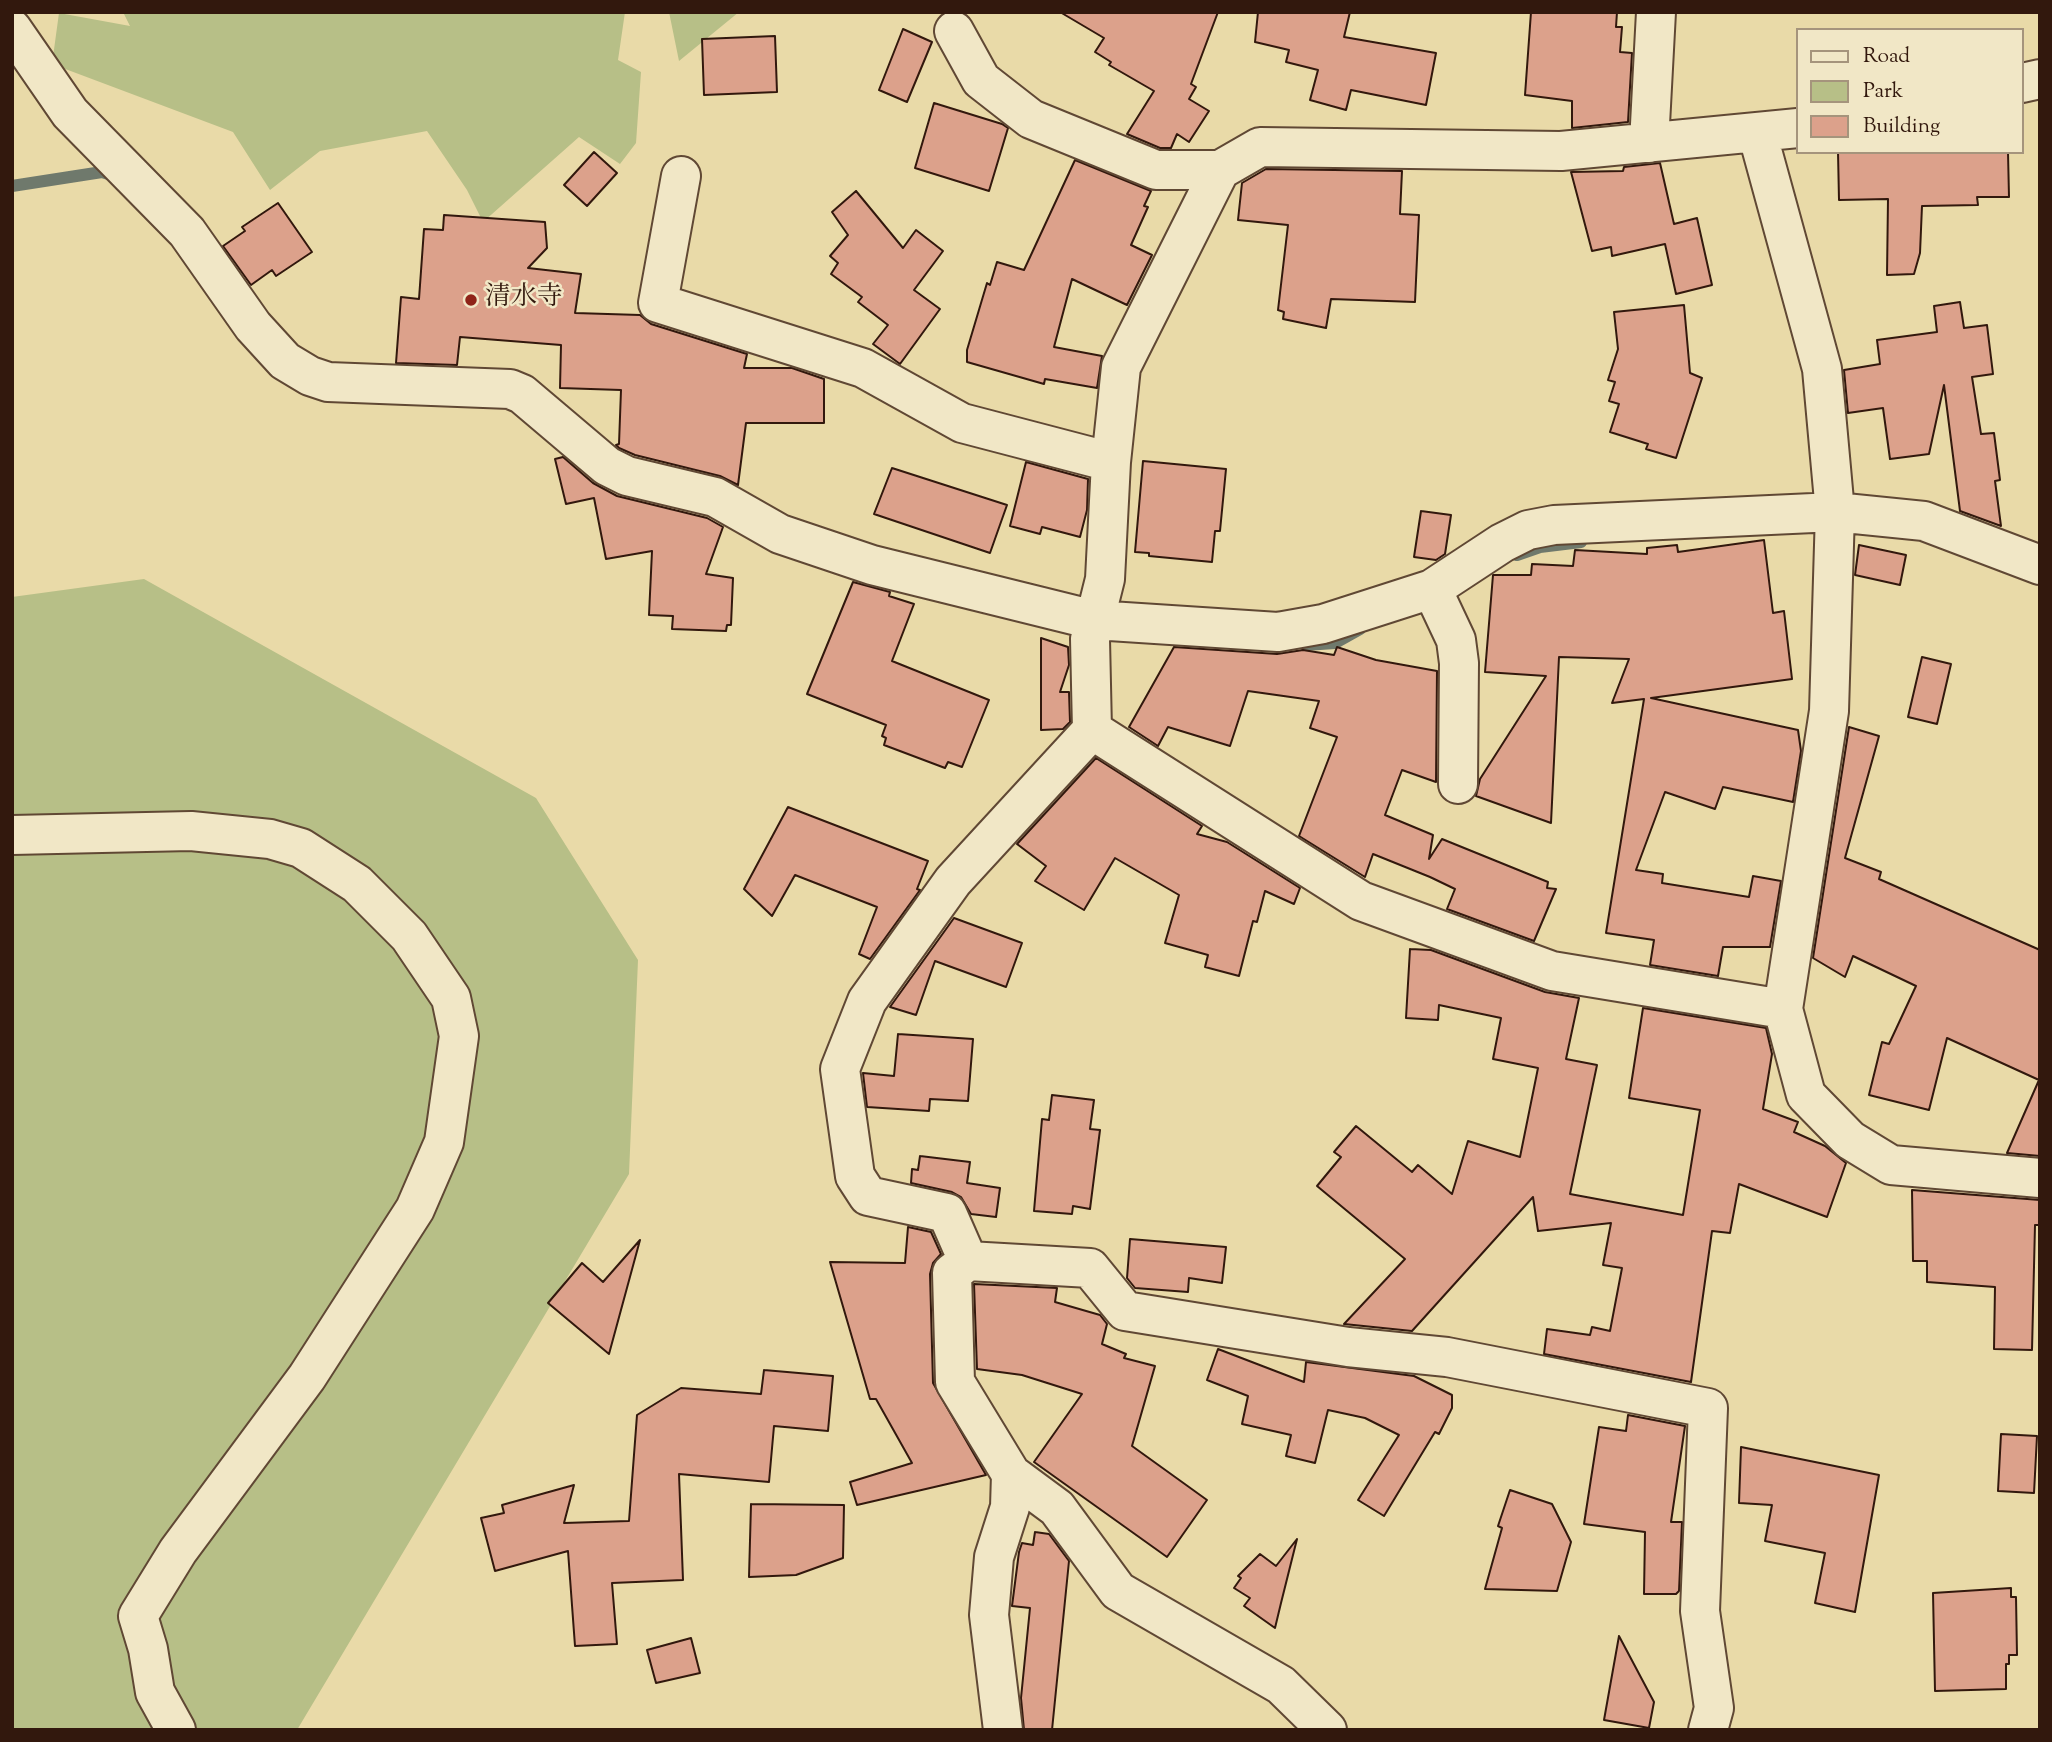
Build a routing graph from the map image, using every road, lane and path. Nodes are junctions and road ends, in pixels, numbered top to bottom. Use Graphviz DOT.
graph roads {
  1 [pos="1657,12"];
  2 [pos="12,29"];
  3 [pos="954,31"];
  4 [pos="1797,128"];
  5 [pos="1757,132"];
  6 [pos="1649,143"];
  7 [pos="1220,170"];
  8 [pos="681,176"];
  9 [pos="1111,462"];
  10 [pos="1835,512"];
  11 [pos="2040,565"];
  12 [pos="1438,599"];
  13 [pos="1094,620"];
  14 [pos="1092,730"];
  15 [pos="1458,784"];
  16 [pos="12,835"];
  17 [pos="1783,1009"];
  18 [pos="2040,1178"];
  19 [pos="968,1261"];
  20 [pos="1011,1474"];
  21 [pos="176,1730"];
  22 [pos="1003,1730"];
  23 [pos="1327,1730"];
  24 [pos="1708,1730"];
  1 -- 6 [label="street"];
  2 -- 13 [label="street"];
  3 -- 7 [label="street"];
  4 -- 5 [label="street"];
  5 -- 6 [label="street"];
  5 -- 10 [label="street"];
  6 -- 7 [label="street"];
  7 -- 9 [label="street"];
  8 -- 9 [label="street"];
  9 -- 13 [label="street"];
  10 -- 11 [label="street"];
  10 -- 12 [label="street"];
  10 -- 17 [label="street"];
  12 -- 13 [label="street"];
  12 -- 15 [label="street"];
  13 -- 14 [label="street"];
  14 -- 17 [label="street"];
  14 -- 19 [label="street"];
  16 -- 21 [label="street"];
  17 -- 18 [label="street"];
  19 -- 20 [label="street"];
  19 -- 24 [label="street"];
  20 -- 22 [label="street"];
  20 -- 23 [label="street"];
}
